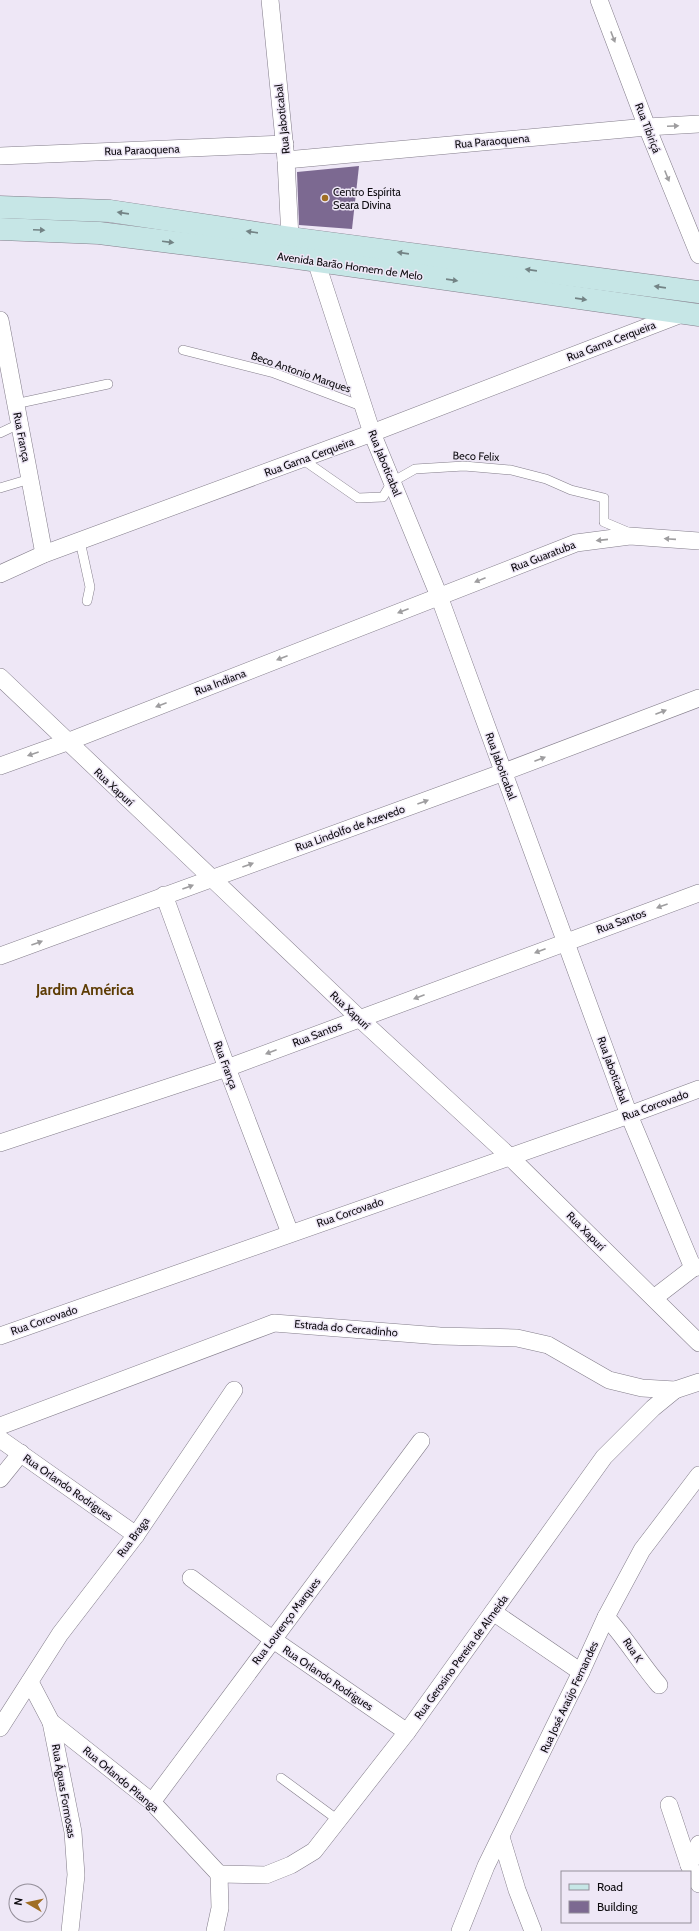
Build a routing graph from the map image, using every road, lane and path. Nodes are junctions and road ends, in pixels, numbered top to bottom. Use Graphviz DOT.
graph roads {
  1 [pos="270,0"];
  2 [pos="599,0"];
  3 [pos="699,124"];
  4 [pos="647,127"];
  5 [pos="285,152"];
  6 [pos="0,156"];
  7 [pos="0,207"];
  8 [pos="0,229"];
  9 [pos="290,238"];
  10 [pos="699,255"];
  11 [pos="316,261"];
  12 [pos="699,292"];
  13 [pos="692,314"];
  14 [pos="0,320"];
  15 [pos="2,338"];
  16 [pos="183,350"];
  17 [pos="108,384"];
  18 [pos="15,404"];
  19 [pos="364,407"];
  20 [pos="19,424"];
  21 [pos="0,433"];
  22 [pos="372,433"];
  23 [pos="302,459"];
  24 [pos="30,479"];
  25 [pos="392,482"];
  26 [pos="0,488"];
  27 [pos="641,537"];
  28 [pos="80,541"];
  29 [pos="699,541"];
  30 [pos="44,554"];
  31 [pos="0,574"];
  32 [pos="439,596"];
  33 [pos="87,602"];
  34 [pos="0,677"];
  35 [pos="699,698"];
  36 [pos="67,742"];
  37 [pos="0,766"];
  38 [pos="504,772"];
  39 [pos="211,878"];
  40 [pos="699,893"];
  41 [pos="164,895"];
  42 [pos="566,941"];
  43 [pos="0,956"];
  44 [pos="359,1018"];
  45 [pos="227,1068"];
  46 [pos="699,1089"];
  47 [pos="629,1115"];
  48 [pos="0,1143"];
  49 [pos="509,1156"];
  50 [pos="290,1233"];
  51 [pos="696,1267"];
  52 [pos="654,1298"];
  53 [pos="0,1336"];
  54 [pos="699,1343"];
  55 [pos="699,1382"];
  56 [pos="234,1390"];
  57 [pos="674,1390"];
  58 [pos="0,1426"];
  59 [pos="0,1439"];
  60 [pos="421,1441"];
  61 [pos="20,1453"];
  62 [pos="699,1475"];
  63 [pos="0,1479"];
  64 [pos="136,1535"];
  65 [pos="191,1578"];
  66 [pos="493,1612"];
  67 [pos="606,1617"];
  68 [pos="272,1640"];
  69 [pos="581,1672"];
  70 [pos="30,1682"];
  71 [pos="659,1685"];
  72 [pos="51,1722"];
  73 [pos="0,1728"];
  74 [pos="407,1732"];
  75 [pos="281,1778"];
  76 [pos="152,1802"];
  77 [pos="669,1805"];
  78 [pos="338,1820"];
  79 [pos="501,1837"];
  80 [pos="699,1844"];
  81 [pos="689,1864"];
  82 [pos="219,1874"];
  83 [pos="699,1884"];
  84 [pos="70,1931"];
  85 [pos="215,1931"];
  86 [pos="460,1931"];
  87 [pos="533,1931"];
  1 -- 5 [label="street, Rua Jaboticabal"];
  2 -- 4 [label="street, Rua Tibiriçá, one-way"];
  4 -- 3 [label="street, Rua Paraoquena, one-way"];
  4 -- 5 [label="street, Rua Paraoquena"];
  4 -- 10 [label="street, Rua Tibiriçá, one-way"];
  5 -- 6 [label="street, Rua Paraoquena"];
  5 -- 9 [label="street, Rua Jaboticabal"];
  9 -- 7 [label="main road, Avenida Barão Homem de Melo, one-way"];
  8 -- 11 [label="main road, Avenida Barão Homem de Melo, one-way"];
  12 -- 9 [label="main road, Avenida Barão Homem de Melo, one-way"];
  11 -- 13 [label="main road, Avenida Barão Homem de Melo, one-way"];
  11 -- 19 [label="street, Rua Jaboticabal"];
  13 -- 22 [label="street, Rua Gama Cerqueira"];
  14 -- 15 [label="street, Rua França"];
  15 -- 18 [label="street, Rua França"];
  16 -- 19 [label="lane, Beco Antonio Marques"];
  17 -- 18 [label="lane"];
  18 -- 20 [label="street, Rua França"];
  19 -- 22 [label="street, Rua Jaboticabal"];
  20 -- 21 [label="lane"];
  20 -- 24 [label="street, Rua França"];
  22 -- 23 [label="street, Rua Gama Cerqueira"];
  22 -- 25 [label="street, Rua Jaboticabal"];
  23 -- 25 [label="lane, Beco Felix"];
  23 -- 28 [label="street, Rua Gama Cerqueira"];
  24 -- 26 [label="lane"];
  24 -- 30 [label="street, Rua França"];
  25 -- 27 [label="lane, Beco Felix"];
  25 -- 32 [label="street, Rua Jaboticabal"];
  29 -- 27 [label="street, Rua Guaratuba, one-way"];
  27 -- 32 [label="street, Rua Guaratuba, one-way"];
  28 -- 30 [label="street, Rua Gama Cerqueira"];
  28 -- 33 [label="lane"];
  30 -- 31 [label="street, Rua Gama Cerqueira"];
  32 -- 36 [label="street, Rua Indiana, one-way"];
  32 -- 38 [label="street, Rua Jaboticabal"];
  34 -- 36 [label="street, Rua Xapurí"];
  38 -- 35 [label="street, Rua Lindolfo de Azevedo, one-way"];
  36 -- 37 [label="street, Rua Indiana, one-way"];
  36 -- 39 [label="street, Rua Xapurí"];
  39 -- 38 [label="street, Rua Lindolfo de Azevedo, one-way"];
  38 -- 42 [label="street, Rua Jaboticabal"];
  41 -- 39 [label="street, Rua Lindolfo de Azevedo, one-way"];
  39 -- 44 [label="street, Rua Xapurí"];
  40 -- 42 [label="street, Rua Santos, one-way"];
  43 -- 41 [label="street, Rua Lindolfo de Azevedo, one-way"];
  41 -- 45 [label="street, Rua França"];
  42 -- 44 [label="street, Rua Santos, one-way"];
  42 -- 47 [label="street, Rua Jaboticabal"];
  44 -- 45 [label="street, Rua Santos, one-way"];
  44 -- 49 [label="street, Rua Xapurí"];
  45 -- 48 [label="street, Rua Santos"];
  45 -- 50 [label="street, Rua França"];
  46 -- 47 [label="street, Rua Corcovado"];
  47 -- 49 [label="street, Rua Corcovado"];
  47 -- 51 [label="street, Rua Jaboticabal"];
  49 -- 50 [label="street, Rua Corcovado"];
  49 -- 52 [label="street, Rua Xapurí"];
  50 -- 53 [label="street, Rua Corcovado"];
  51 -- 52 [label="street"];
  52 -- 54 [label="street, Rua Xapurí"];
  55 -- 57 [label="street, Estrada do Cercadinho"];
  56 -- 64 [label="street, Rua Braga"];
  57 -- 58 [label="street, Estrada do Cercadinho"];
  57 -- 66 [label="street, Rua Gerosino Pereira de Almeida"];
  59 -- 61 [label="street, Rua Orlando Rodrigues"];
  60 -- 68 [label="street, Rua Lourenço Marques"];
  61 -- 63 [label="street"];
  61 -- 64 [label="street, Rua Orlando Rodrigues"];
  62 -- 67 [label="street, Rua José Araújo Fernandes"];
  64 -- 70 [label="street, Rua Braga"];
  65 -- 68 [label="street, Rua Orlando Rodrigues"];
  66 -- 69 [label="street"];
  66 -- 74 [label="street, Rua Gerosino Pereira de Almeida"];
  67 -- 69 [label="street, Rua José Araújo Fernandes"];
  67 -- 71 [label="street, Rua K"];
  68 -- 74 [label="street, Rua Orlando Rodrigues"];
  68 -- 76 [label="street, Rua Lourenço Marques"];
  69 -- 79 [label="street, Rua José Araújo Fernandes"];
  70 -- 72 [label="street, Rua Orlando Pitanga"];
  70 -- 73 [label="street, Rua Braga"];
  72 -- 76 [label="street, Rua Orlando Pitanga"];
  72 -- 84 [label="street, Rua Águas Formosas"];
  74 -- 78 [label="street, Rua Gerosino Pereira de Almeida"];
  75 -- 78 [label="lane"];
  76 -- 82 [label="street, Rua Orlando Pitanga"];
  77 -- 81 [label="street"];
  78 -- 82 [label="street, Rua Gerosino Pereira de Almeida"];
  79 -- 86 [label="street, Rua José Araújo Fernandes"];
  79 -- 87 [label="street"];
  80 -- 81 [label="street"];
  81 -- 83 [label="street"];
  82 -- 85 [label="street"];
}
